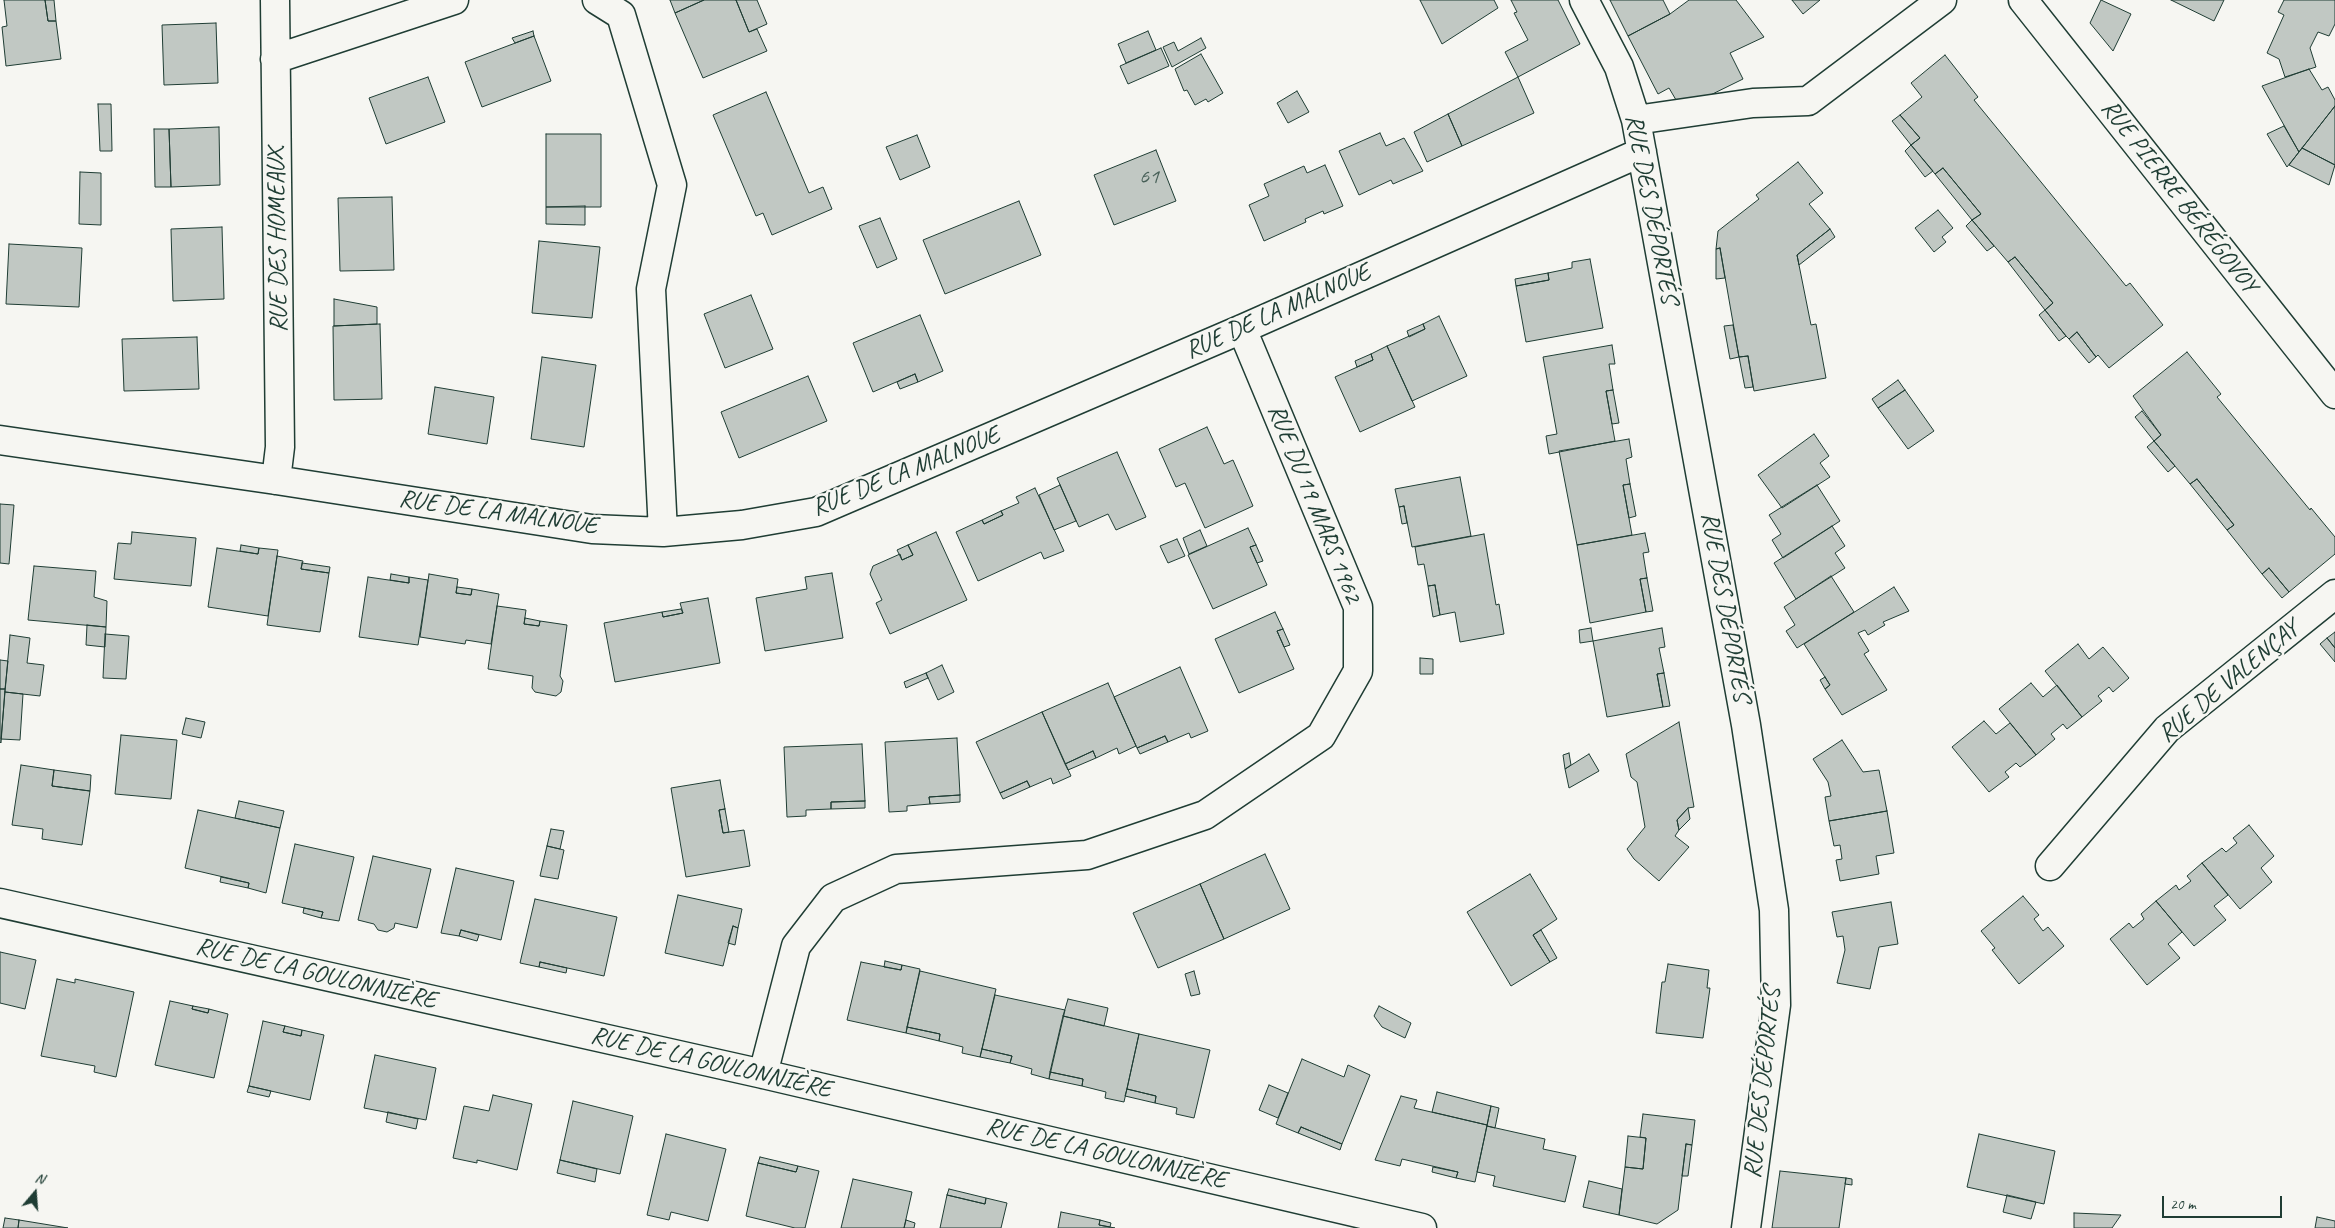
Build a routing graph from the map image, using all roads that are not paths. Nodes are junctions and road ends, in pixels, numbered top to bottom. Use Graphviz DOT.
graph roads {
  1 [pos="274,0"];
  2 [pos="454,0"];
  3 [pos="597,0"];
  4 [pos="1584,0"];
  5 [pos="1942,0"];
  6 [pos="2023,0"];
  7 [pos="275,59"];
  8 [pos="1636,120"];
  9 [pos="1642,152"];
  10 [pos="1242,329"];
  11 [pos="2335,394"];
  12 [pos="0,440"];
  13 [pos="276,480"];
  14 [pos="663,532"];
  15 [pos="2335,594"];
  16 [pos="2050,866"];
  17 [pos="0,903"];
  18 [pos="763,1074"];
  19 [pos="1422,1228"];
  20 [pos="1746,1228"];
  1 -- 7 [label="street, RUE DES HOMEAUX"];
  2 -- 7 [label="street"];
  3 -- 14 [label="street"];
  4 -- 8 [label="street, RUE DES DÉPORTÉS"];
  5 -- 8 [label="street"];
  6 -- 11 [label="street, RUE PIERRE BÉRÉGOVOY"];
  7 -- 13 [label="street, RUE DES HOMEAUX"];
  8 -- 9 [label="street, RUE DES DÉPORTÉS"];
  9 -- 10 [label="street, RUE DE LA MALNOUE"];
  9 -- 20 [label="street, RUE DES DÉPORTÉS"];
  10 -- 14 [label="street, RUE DE LA MALNOUE"];
  10 -- 18 [label="street, RUE DU 19 MARS 1962"];
  12 -- 13 [label="street, RUE DE LA MALNOUE"];
  13 -- 14 [label="street, RUE DE LA MALNOUE"];
  15 -- 16 [label="street, RUE DE VALENÇAY"];
  17 -- 18 [label="street, RUE DE LA GOULONNIÈRE"];
  18 -- 19 [label="street, RUE DE LA GOULONNIÈRE"];
}
